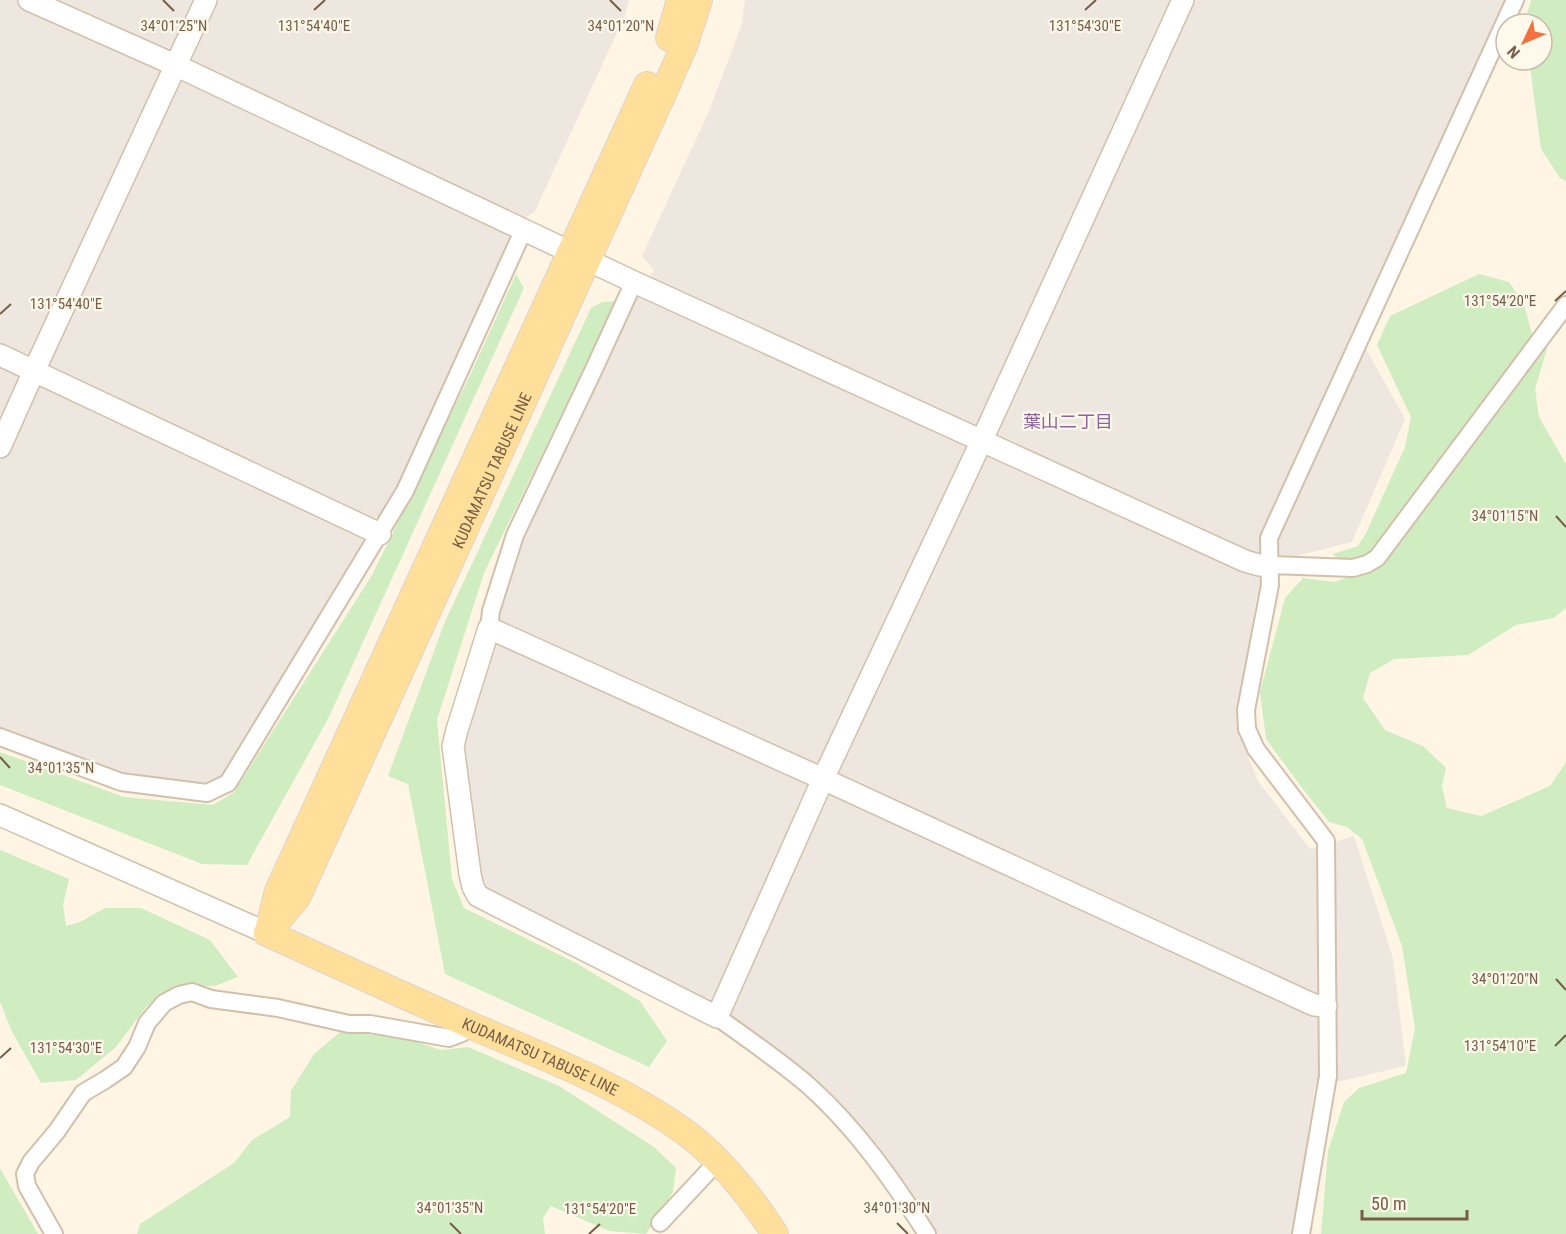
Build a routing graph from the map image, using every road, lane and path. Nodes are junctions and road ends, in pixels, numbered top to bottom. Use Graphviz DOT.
graph roads {
  1 [pos="29,0"];
  2 [pos="206,0"];
  3 [pos="680,0"];
  4 [pos="699,0"];
  5 [pos="1184,0"];
  6 [pos="1515,0"];
  7 [pos="175,64"];
  8 [pos="524,229"];
  9 [pos="579,255"];
  10 [pos="634,282"];
  11 [pos="1566,305"];
  12 [pos="0,356"];
  13 [pos="33,371"];
  14 [pos="982,440"];
  15 [pos="0,447"];
  16 [pos="380,534"];
  17 [pos="1271,565"];
  18 [pos="489,628"];
  19 [pos="0,737"];
  20 [pos="823,779"];
  21 [pos="0,814"];
  22 [pos="267,933"];
  23 [pos="1326,1006"];
  24 [pos="717,1017"];
  25 [pos="469,1024"];
  26 [pos="717,1161"];
  27 [pos="660,1223"];
  28 [pos="54,1234"];
  29 [pos="775,1234"];
  30 [pos="927,1234"];
  31 [pos="1301,1234"];
  1 -- 7 [label="street"];
  2 -- 7 [label="street"];
  3 -- 9 [label="main road, KUDAMATSU TABUSE LINE"];
  4 -- 9 [label="main road, KUDAMATSU TABUSE LINE"];
  5 -- 14 [label="street"];
  6 -- 17 [label="street"];
  7 -- 8 [label="street"];
  7 -- 13 [label="street"];
  8 -- 9 [label="street"];
  8 -- 16 [label="street"];
  9 -- 10 [label="street"];
  9 -- 22 [label="main road, KUDAMATSU TABUSE LINE"];
  10 -- 14 [label="street"];
  10 -- 18 [label="street"];
  11 -- 17 [label="street"];
  12 -- 13 [label="street"];
  13 -- 15 [label="street"];
  13 -- 16 [label="street"];
  14 -- 17 [label="street"];
  14 -- 20 [label="street"];
  16 -- 19 [label="street"];
  17 -- 23 [label="street"];
  18 -- 20 [label="street"];
  18 -- 24 [label="street"];
  20 -- 23 [label="street"];
  20 -- 24 [label="street"];
  21 -- 22 [label="street"];
  22 -- 25 [label="main road, KUDAMATSU TABUSE LINE"];
  23 -- 31 [label="street"];
  24 -- 30 [label="street"];
  25 -- 26 [label="main road, KUDAMATSU TABUSE LINE"];
  25 -- 28 [label="street"];
  26 -- 27 [label="street"];
  26 -- 29 [label="main road, KUDAMATSU TABUSE LINE"];
}
